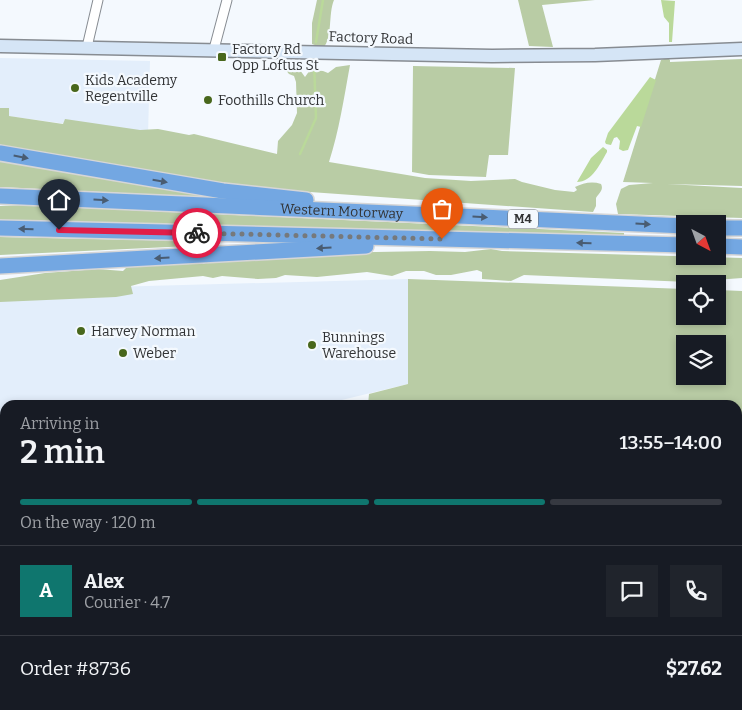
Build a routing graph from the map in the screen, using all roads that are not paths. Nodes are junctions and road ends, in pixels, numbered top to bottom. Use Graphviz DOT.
graph roads {
  1 [pos="98,0"];
  2 [pos="228,0"];
  3 [pos="0,46"];
  4 [pos="87,47"];
  5 [pos="214,49"];
  6 [pos="742,49"];
  7 [pos="0,153"];
  8 [pos="0,196"];
  9 [pos="362,212"];
  10 [pos="676,226"];
  11 [pos="0,228"];
  12 [pos="726,228"];
  13 [pos="742,228"];
  14 [pos="442,239"];
  15 [pos="676,245"];
  16 [pos="726,246"];
  17 [pos="742,247"];
  18 [pos="0,266"];
  1 -- 4 [label="street"];
  2 -- 5 [label="street"];
  3 -- 4 [label="street, Factory Road"];
  4 -- 5 [label="street, Factory Road"];
  5 -- 6 [label="street, Factory Road"];
  7 -- 9 [label="highway, M4, one-way"];
  8 -- 9 [label="highway, Western Motorway / M4, one-way"];
  9 -- 10 [label="highway, Western Motorway / M4, one-way"];
  14 -- 11 [label="highway, Western Motorway / M4, one-way"];
  12 -- 13 [label="highway"];
  15 -- 14 [label="highway, Western Motorway / M4, one-way"];
  14 -- 18 [label="highway, one-way"];
  16 -- 17 [label="highway"];
}
